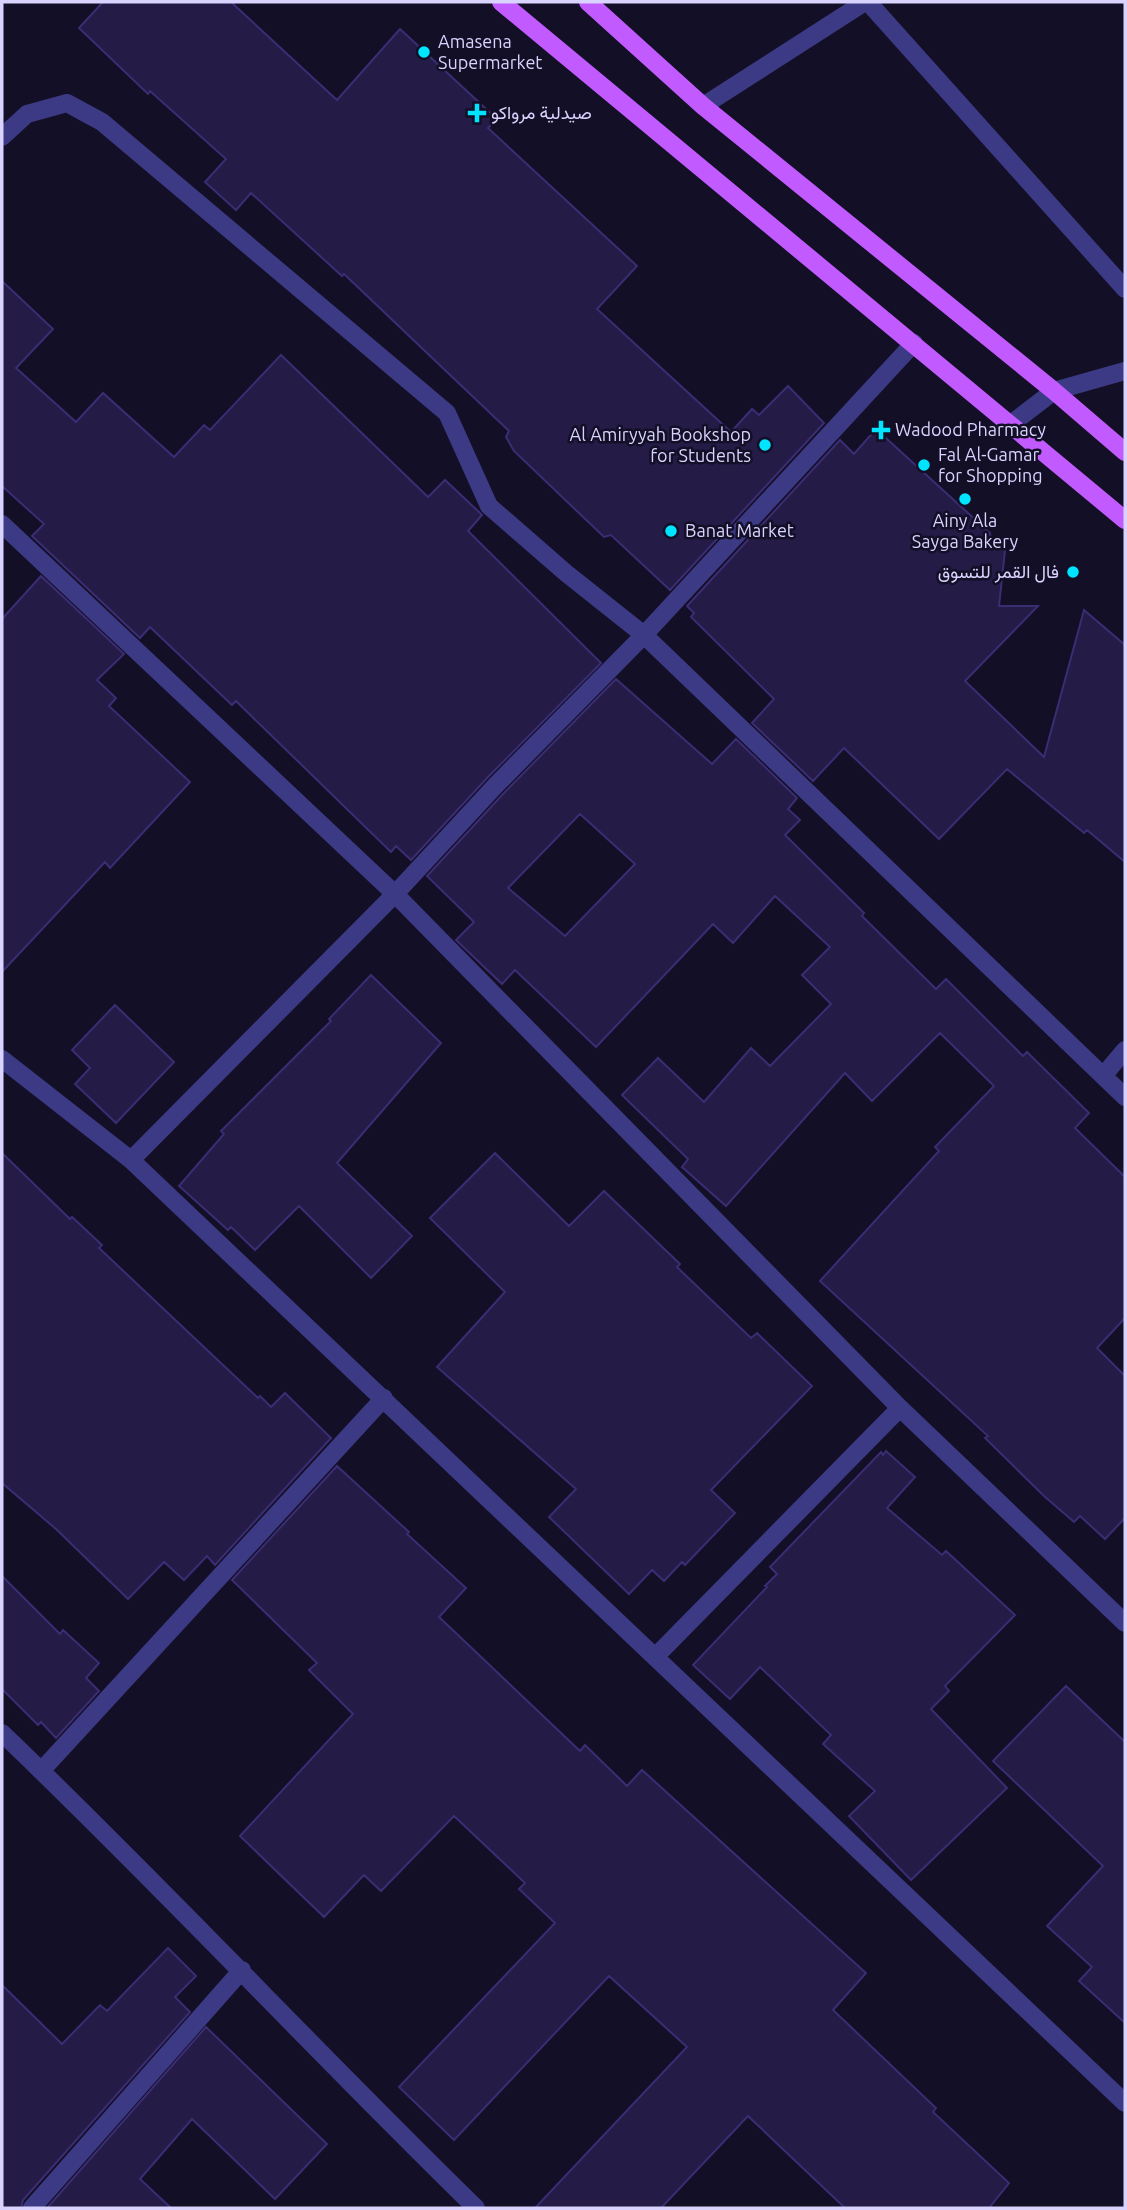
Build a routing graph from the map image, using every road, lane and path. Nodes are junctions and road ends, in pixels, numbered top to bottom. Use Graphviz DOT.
graph roads {
  1 [pos="501,2"];
  2 [pos="588,2"];
  3 [pos="866,2"];
  4 [pos="703,106"];
  5 [pos="2,137"];
  6 [pos="1125,289"];
  7 [pos="914,343"];
  8 [pos="1125,371"];
  9 [pos="1054,391"];
  10 [pos="1011,424"];
  11 [pos="1125,452"];
  12 [pos="1125,520"];
  13 [pos="2,524"];
  14 [pos="644,635"];
  15 [pos="394,894"];
  16 [pos="1125,1050"];
  17 [pos="2,1059"];
  18 [pos="1103,1076"];
  19 [pos="1125,1097"];
  20 [pos="131,1160"];
  21 [pos="384,1398"];
  22 [pos="900,1408"];
  23 [pos="1125,1623"];
  24 [pos="655,1657"];
  25 [pos="2,1733"];
  26 [pos="41,1771"];
  27 [pos="242,1970"];
  28 [pos="1125,2104"];
  29 [pos="32,2208"];
  30 [pos="476,2208"];
  1 -- 7 [label="main road"];
  2 -- 4 [label="main road"];
  3 -- 4 [label="street"];
  3 -- 6 [label="street"];
  4 -- 9 [label="main road"];
  5 -- 14 [label="street"];
  7 -- 10 [label="main road"];
  7 -- 14 [label="street"];
  8 -- 9 [label="street"];
  9 -- 10 [label="street"];
  9 -- 11 [label="main road"];
  10 -- 12 [label="main road"];
  13 -- 15 [label="street"];
  14 -- 15 [label="street"];
  14 -- 18 [label="street"];
  15 -- 20 [label="street"];
  15 -- 22 [label="street"];
  16 -- 18 [label="street"];
  17 -- 20 [label="street"];
  18 -- 19 [label="street"];
  20 -- 21 [label="street"];
  21 -- 24 [label="street"];
  21 -- 26 [label="street"];
  22 -- 23 [label="street"];
  22 -- 24 [label="street"];
  24 -- 28 [label="street"];
  25 -- 26 [label="street"];
  26 -- 27 [label="street"];
  27 -- 29 [label="street"];
  27 -- 30 [label="street"];
}
